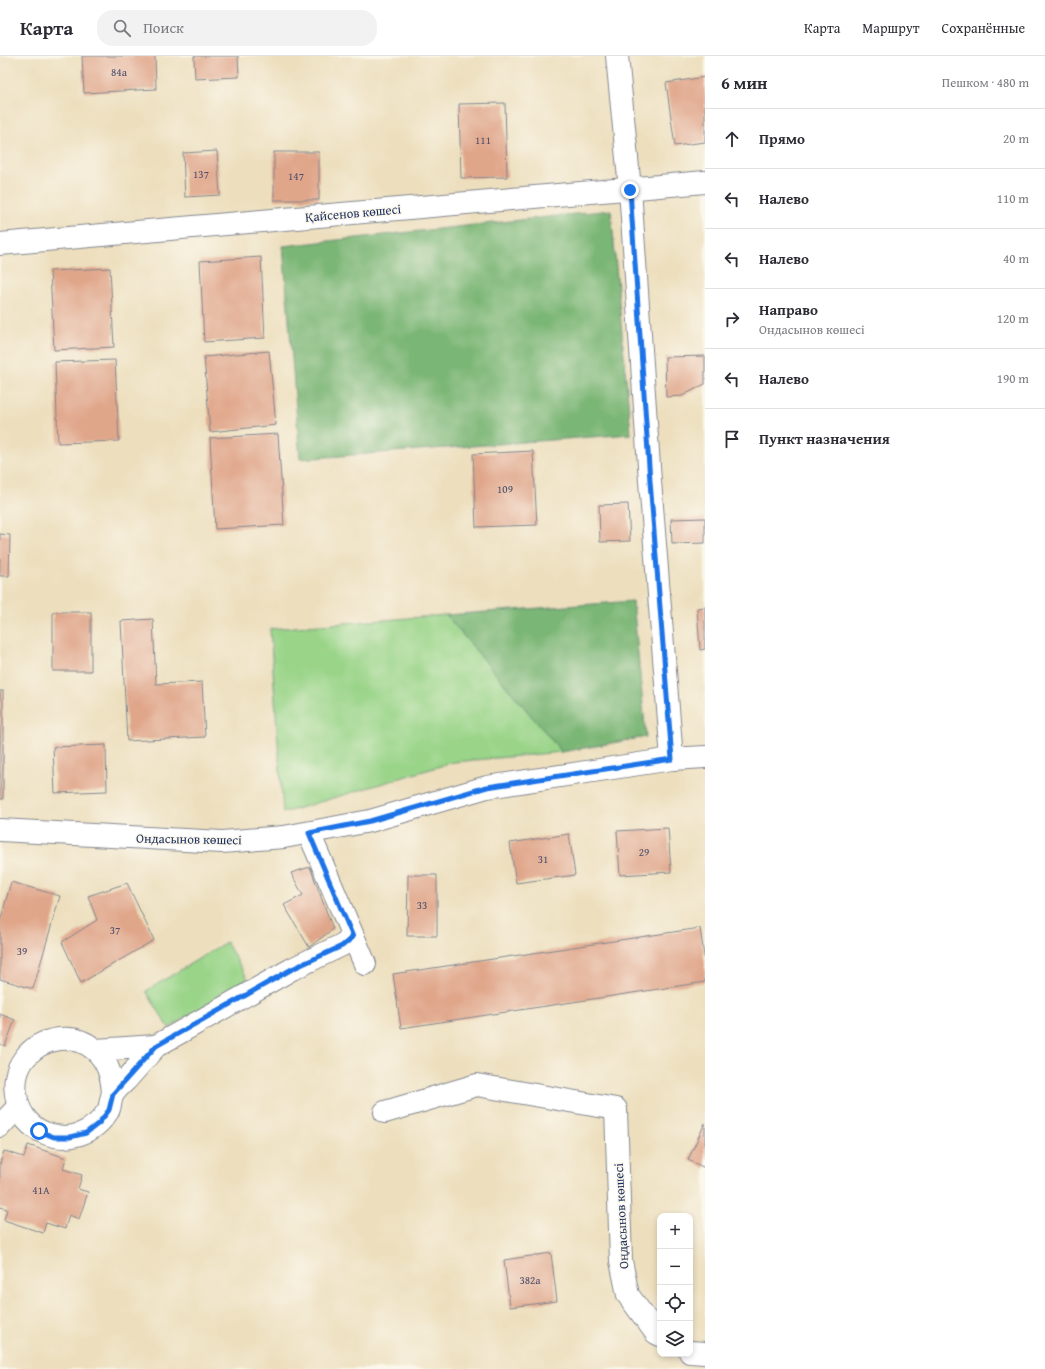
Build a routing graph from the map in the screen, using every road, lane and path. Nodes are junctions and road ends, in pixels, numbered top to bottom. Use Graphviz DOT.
graph roads {
  1 [pos="617,56"];
  2 [pos="705,182"];
  3 [pos="630,190"];
  4 [pos="0,244"];
  5 [pos="705,757"];
  6 [pos="672,759"];
  7 [pos="0,830"];
  8 [pos="309,833"];
  9 [pos="353,937"];
  10 [pos="365,964"];
  11 [pos="156,1046"];
  12 [pos="96,1050"];
  13 [pos="113,1094"];
  14 [pos="18,1107"];
  15 [pos="385,1112"];
  16 [pos="0,1126"];
  17 [pos="657,1333"];
  18 [pos="693,1352"];
  19 [pos="705,1353"];
  1 -- 3 [label="street"];
  2 -- 3 [label="street, Қайсенов көшесі"];
  3 -- 4 [label="street, Қайсенов көшесі"];
  3 -- 6 [label="street"];
  5 -- 6 [label="street, Ондасынов көшесі"];
  6 -- 8 [label="street, Ондасынов көшесі"];
  7 -- 8 [label="street, Ондасынов көшесі"];
  8 -- 9 [label="street"];
  9 -- 10 [label="street"];
  9 -- 11 [label="street"];
  11 -- 12 [label="street"];
  11 -- 13 [label="street"];
  12 -- 13 [label="street"];
  12 -- 14 [label="street"];
  13 -- 14 [label="street"];
  14 -- 16 [label="street"];
  15 -- 17 [label="street, Оңдасынов көшесі"];
  18 -- 19 [label="street"];
}
